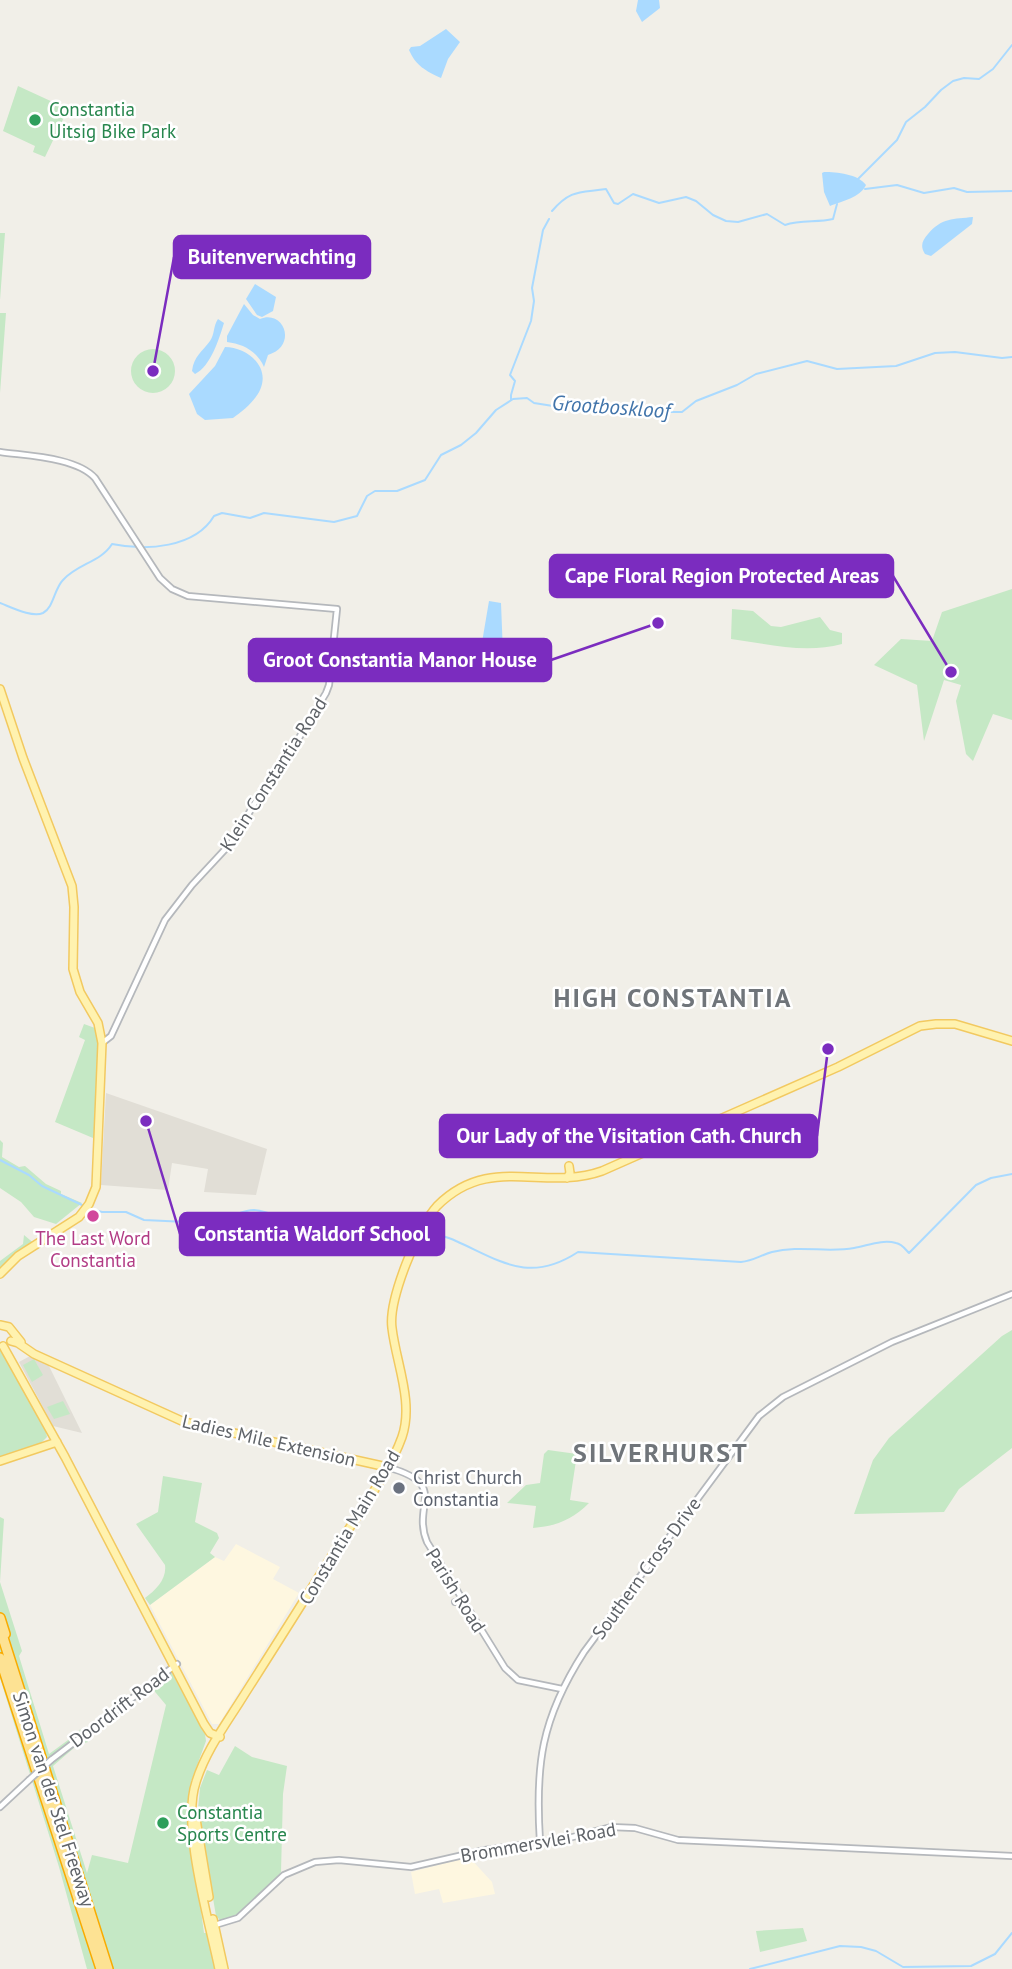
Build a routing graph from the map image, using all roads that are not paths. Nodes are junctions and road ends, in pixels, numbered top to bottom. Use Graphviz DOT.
graph roads {
  1 [pos="0,452"];
  2 [pos="0,689"];
  3 [pos="112,1034"];
  4 [pos="102,1038"];
  5 [pos="1012,1041"];
  6 [pos="569,1166"];
  7 [pos="567,1178"];
  8 [pos="0,1274"];
  9 [pos="1012,1294"];
  10 [pos="0,1325"];
  11 [pos="7,1342"];
  12 [pos="27,1350"];
  13 [pos="37,1355"];
  14 [pos="14,1358"];
  15 [pos="20,1376"];
  16 [pos="38,1410"];
  17 [pos="45,1426"];
  18 [pos="55,1441"];
  19 [pos="38,1448"];
  20 [pos="0,1461"];
  21 [pos="65,1461"];
  22 [pos="387,1467"];
  23 [pos="462,1600"];
  24 [pos="455,1602"];
  25 [pos="0,1618"];
  26 [pos="0,1628"];
  27 [pos="0,1659"];
  28 [pos="175,1665"];
  29 [pos="10,1674"];
  30 [pos="562,1689"];
  31 [pos="238,1706"];
  32 [pos="225,1723"];
  33 [pos="206,1724"];
  34 [pos="220,1736"];
  35 [pos="206,1759"];
  36 [pos="0,1807"];
  37 [pos="540,1842"];
  38 [pos="1012,1856"];
  39 [pos="212,1925"];
  40 [pos="99,1969"];
  41 [pos="111,1969"];
  42 [pos="221,1969"];
  1 -- 3 [label="street, Klein Constantia Road"];
  2 -- 4 [label="main road"];
  3 -- 4 [label="main road"];
  4 -- 8 [label="main road"];
  5 -- 7 [label="main road, Constantia Main Road"];
  6 -- 7 [label="main road"];
  7 -- 22 [label="main road, Constantia Main Road"];
  9 -- 30 [label="street, Southern Cross Drive"];
  10 -- 11 [label="main road"];
  11 -- 12 [label="main road, Ladies Mile Extension"];
  11 -- 13 [label="main road, Ladies Mile Extension"];
  11 -- 14 [label="main road"];
  11 -- 15 [label="main road"];
  12 -- 13 [label="main road, Ladies Mile Extension"];
  12 -- 14 [label="main road"];
  13 -- 22 [label="main road, Ladies Mile Extension"];
  14 -- 15 [label="main road"];
  15 -- 16 [label="main road"];
  16 -- 17 [label="main road"];
  16 -- 18 [label="main road"];
  17 -- 18 [label="main road"];
  17 -- 19 [label="main road"];
  18 -- 19 [label="main road"];
  18 -- 21 [label="main road"];
  19 -- 20 [label="main road"];
  19 -- 21 [label="main road"];
  21 -- 28 [label="main road"];
  22 -- 23 [label="street, Parish Road"];
  22 -- 31 [label="main road, Constantia Main Road"];
  23 -- 24 [label="street"];
  23 -- 30 [label="street, Parish Road"];
  25 -- 29 [label="highway"];
  26 -- 29 [label="highway, Simon van der Stel Freeway"];
  27 -- 29 [label="highway"];
  28 -- 33 [label="main road"];
  28 -- 36 [label="street, Doordrift Road, bridge"];
  29 -- 40 [label="highway, Simon van der Stel Freeway"];
  29 -- 41 [label="highway, Simon van der Stel Freeway"];
  30 -- 37 [label="street, Southern Cross Drive"];
  31 -- 32 [label="main road, Constantia Main Road"];
  31 -- 34 [label="main road, Constantia Main Road"];
  32 -- 33 [label="main road"];
  32 -- 34 [label="main road, Constantia Main Road"];
  33 -- 34 [label="main road"];
  33 -- 35 [label="main road"];
  34 -- 35 [label="main road, Constantia Main Road"];
  34 -- 39 [label="main road, Constantia Main Road"];
  35 -- 39 [label="main road, Constantia Main Road"];
  37 -- 38 [label="street, Brommersvlei Road"];
  37 -- 39 [label="street, Brommersvlei Road"];
  39 -- 42 [label="main road, Constantia Main Road"];
}
